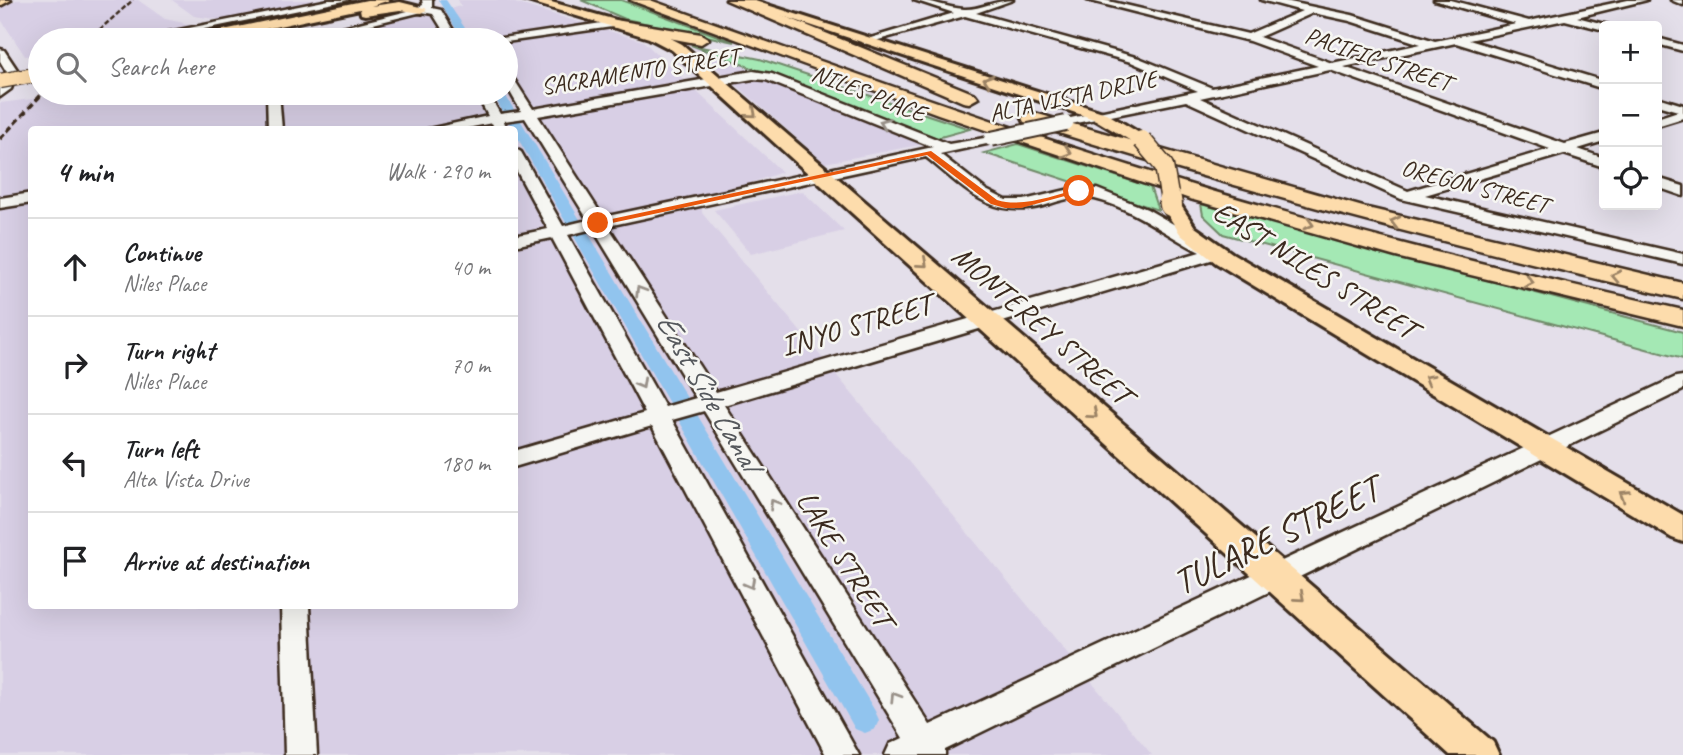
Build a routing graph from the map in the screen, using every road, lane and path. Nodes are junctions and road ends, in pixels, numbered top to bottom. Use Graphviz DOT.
graph roads {
  1 [pos="344,0"];
  2 [pos="384,0"];
  3 [pos="405,0"];
  4 [pos="530,0"];
  5 [pos="637,0"];
  6 [pos="684,0"];
  7 [pos="733,0"];
  8 [pos="741,0"];
  9 [pos="919,0"];
  10 [pos="1008,0"];
  11 [pos="1093,0"];
  12 [pos="1266,0"];
  13 [pos="1336,0"];
  14 [pos="1439,0"];
  15 [pos="1588,0"];
  16 [pos="1642,0"];
  17 [pos="1676,0"];
  18 [pos="1683,2"];
  19 [pos="424,4"];
  20 [pos="360,6"];
  21 [pos="1613,6"];
  22 [pos="1312,10"];
  23 [pos="965,13"];
  24 [pos="1564,17"];
  25 [pos="615,24"];
  26 [pos="1529,24"];
  27 [pos="1599,26"];
  28 [pos="197,28"];
  29 [pos="253,28"];
  30 [pos="273,28"];
  31 [pos="338,28"];
  32 [pos="447,28"];
  33 [pos="518,37"];
  34 [pos="1248,37"];
  35 [pos="1455,40"];
  36 [pos="868,42"];
  37 [pos="1662,42"];
  38 [pos="1435,44"];
  39 [pos="1683,48"];
  40 [pos="0,52"];
  41 [pos="1331,66"];
  42 [pos="28,71"];
  43 [pos="28,75"];
  44 [pos="4,76"];
  45 [pos="715,80"];
  46 [pos="774,80"];
  47 [pos="1601,84"];
  48 [pos="1210,92"];
  49 [pos="0,93"];
  50 [pos="518,97"];
  51 [pos="1187,97"];
  52 [pos="969,98"];
  53 [pos="910,99"];
  54 [pos="1662,103"];
  55 [pos="274,105"];
  56 [pos="489,105"];
  57 [pos="1683,112"];
  58 [pos="527,113"];
  59 [pos="1100,116"];
  60 [pos="1662,120"];
  61 [pos="500,122"];
  62 [pos="275,126"];
  63 [pos="465,126"];
  64 [pos="1599,138"];
  65 [pos="948,148"];
  66 [pos="1564,149"];
  67 [pos="929,152"];
  68 [pos="518,159"];
  69 [pos="1599,161"];
  70 [pos="822,175"];
  71 [pos="1662,184"];
  72 [pos="1683,191"];
  73 [pos="1407,196"];
  74 [pos="28,199"];
  75 [pos="0,203"];
  76 [pos="598,223"];
  77 [pos="558,232"];
  78 [pos="518,240"];
  79 [pos="1215,253"];
  80 [pos="1683,259"];
  81 [pos="1683,291"];
  82 [pos="1683,318"];
  83 [pos="986,320"];
  84 [pos="1683,382"];
  85 [pos="709,401"];
  86 [pos="659,416"];
  87 [pos="1544,447"];
  88 [pos="518,457"];
  89 [pos="1683,530"];
  90 [pos="1276,576"];
  91 [pos="295,609"];
  92 [pos="919,751"];
  93 [pos="301,755"];
  94 [pos="843,755"];
  95 [pos="1479,755"];
  1 -- 28 [label="street"];
  2 -- 20 [label="main road"];
  3 -- 20 [label="main road"];
  4 -- 25 [label="main road, MONTEREY STREET"];
  5 -- 53 [label="highway"];
  6 -- 52 [label="highway"];
  7 -- 52 [label="highway"];
  8 -- 36 [label="main road, EAST NILES STREET"];
  9 -- 23 [label="street"];
  10 -- 23 [label="street"];
  11 -- 34 [label="street, PACIFIC STREET"];
  12 -- 22 [label="street"];
  13 -- 22 [label="street"];
  14 -- 26 [label="street"];
  15 -- 21 [label="street"];
  16 -- 21 [label="street, ALTA VISTA DRIVE"];
  17 -- 18 [label="street"];
  19 -- 20 [label="main road"];
  19 -- 31 [label="street"];
  19 -- 32 [label="street"];
  20 -- 29 [label="main road"];
  20 -- 30 [label="main road"];
  21 -- 24 [label="street, ALTA VISTA DRIVE"];
  22 -- 34 [label="street"];
  22 -- 38 [label="street"];
  23 -- 36 [label="street"];
  23 -- 48 [label="street"];
  24 -- 26 [label="street, ALTA VISTA DRIVE"];
  24 -- 27 [label="street"];
  25 -- 33 [label="street"];
  25 -- 45 [label="main road, MONTEREY STREET"];
  25 -- 53 [label="highway"];
  26 -- 35 [label="street, ALTA VISTA DRIVE"];
  34 -- 41 [label="street, PACIFIC STREET"];
  35 -- 38 [label="street, ALTA VISTA DRIVE"];
  35 -- 47 [label="street"];
  59 -- 36 [label="main road, EAST NILES STREET, one-way"];
  37 -- 39 [label="street"];
  38 -- 41 [label="street, ALTA VISTA DRIVE"];
  40 -- 44 [label="street"];
  41 -- 48 [label="street, ALTA VISTA DRIVE"];
  41 -- 66 [label="street, PACIFIC STREET"];
  42 -- 44 [label="main road"];
  43 -- 44 [label="main road, bridge"];
  44 -- 49 [label="street"];
  45 -- 46 [label="street, SACRAMENTO STREET"];
  45 -- 58 [label="street, SACRAMENTO STREET"];
  45 -- 70 [label="main road, MONTEREY STREET, one-way"];
  65 -- 46 [label="street, NILES PLACE, one-way"];
  48 -- 51 [label="street, ALTA VISTA DRIVE"];
  50 -- 58 [label="street, LAKE STREET"];
  51 -- 59 [label="street, ALTA VISTA DRIVE"];
  51 -- 73 [label="street, OREGON STREET"];
  81 -- 52 [label="highway, one-way"];
  53 -- 82 [label="highway, one-way"];
  54 -- 57 [label="street"];
  55 -- 62 [label="street"];
  56 -- 61 [label="street"];
  57 -- 60 [label="street"];
  58 -- 61 [label="street, SACRAMENTO STREET"];
  58 -- 76 [label="street, LAKE STREET"];
  59 -- 65 [label="street, ALTA VISTA DRIVE, bridge"];
  59 -- 79 [label="main road, EAST NILES STREET, bridge"];
  61 -- 63 [label="street, SACRAMENTO STREET"];
  64 -- 66 [label="street"];
  65 -- 67 [label="street, ALTA VISTA DRIVE"];
  66 -- 69 [label="street, PACIFIC STREET"];
  66 -- 73 [label="street"];
  67 -- 70 [label="street, ALTA VISTA DRIVE"];
  67 -- 79 [label="street, NILES PLACE"];
  68 -- 77 [label="street"];
  70 -- 76 [label="street, ALTA VISTA DRIVE"];
  70 -- 83 [label="main road, MONTEREY STREET, one-way"];
  71 -- 72 [label="street"];
  73 -- 80 [label="street, OREGON STREET"];
  74 -- 75 [label="street"];
  76 -- 77 [label="street, ALTA VISTA DRIVE"];
  85 -- 76 [label="street, LAKE STREET, one-way"];
  77 -- 78 [label="street, ALTA VISTA DRIVE"];
  77 -- 86 [label="street, one-way"];
  79 -- 83 [label="street, INYO STREET"];
  87 -- 79 [label="main road, EAST NILES STREET, one-way"];
  83 -- 85 [label="street, INYO STREET"];
  83 -- 90 [label="main road, MONTEREY STREET, one-way"];
  84 -- 87 [label="street, TULARE STREET"];
  85 -- 86 [label="street, INYO STREET"];
  92 -- 85 [label="street, LAKE STREET, one-way"];
  86 -- 88 [label="street, INYO STREET"];
  86 -- 94 [label="street, one-way"];
  89 -- 87 [label="main road, EAST NILES STREET, one-way"];
  87 -- 90 [label="street, TULARE STREET"];
  90 -- 92 [label="street, TULARE STREET"];
  90 -- 95 [label="main road, MONTEREY STREET, one-way"];
  91 -- 93 [label="street"];
}
